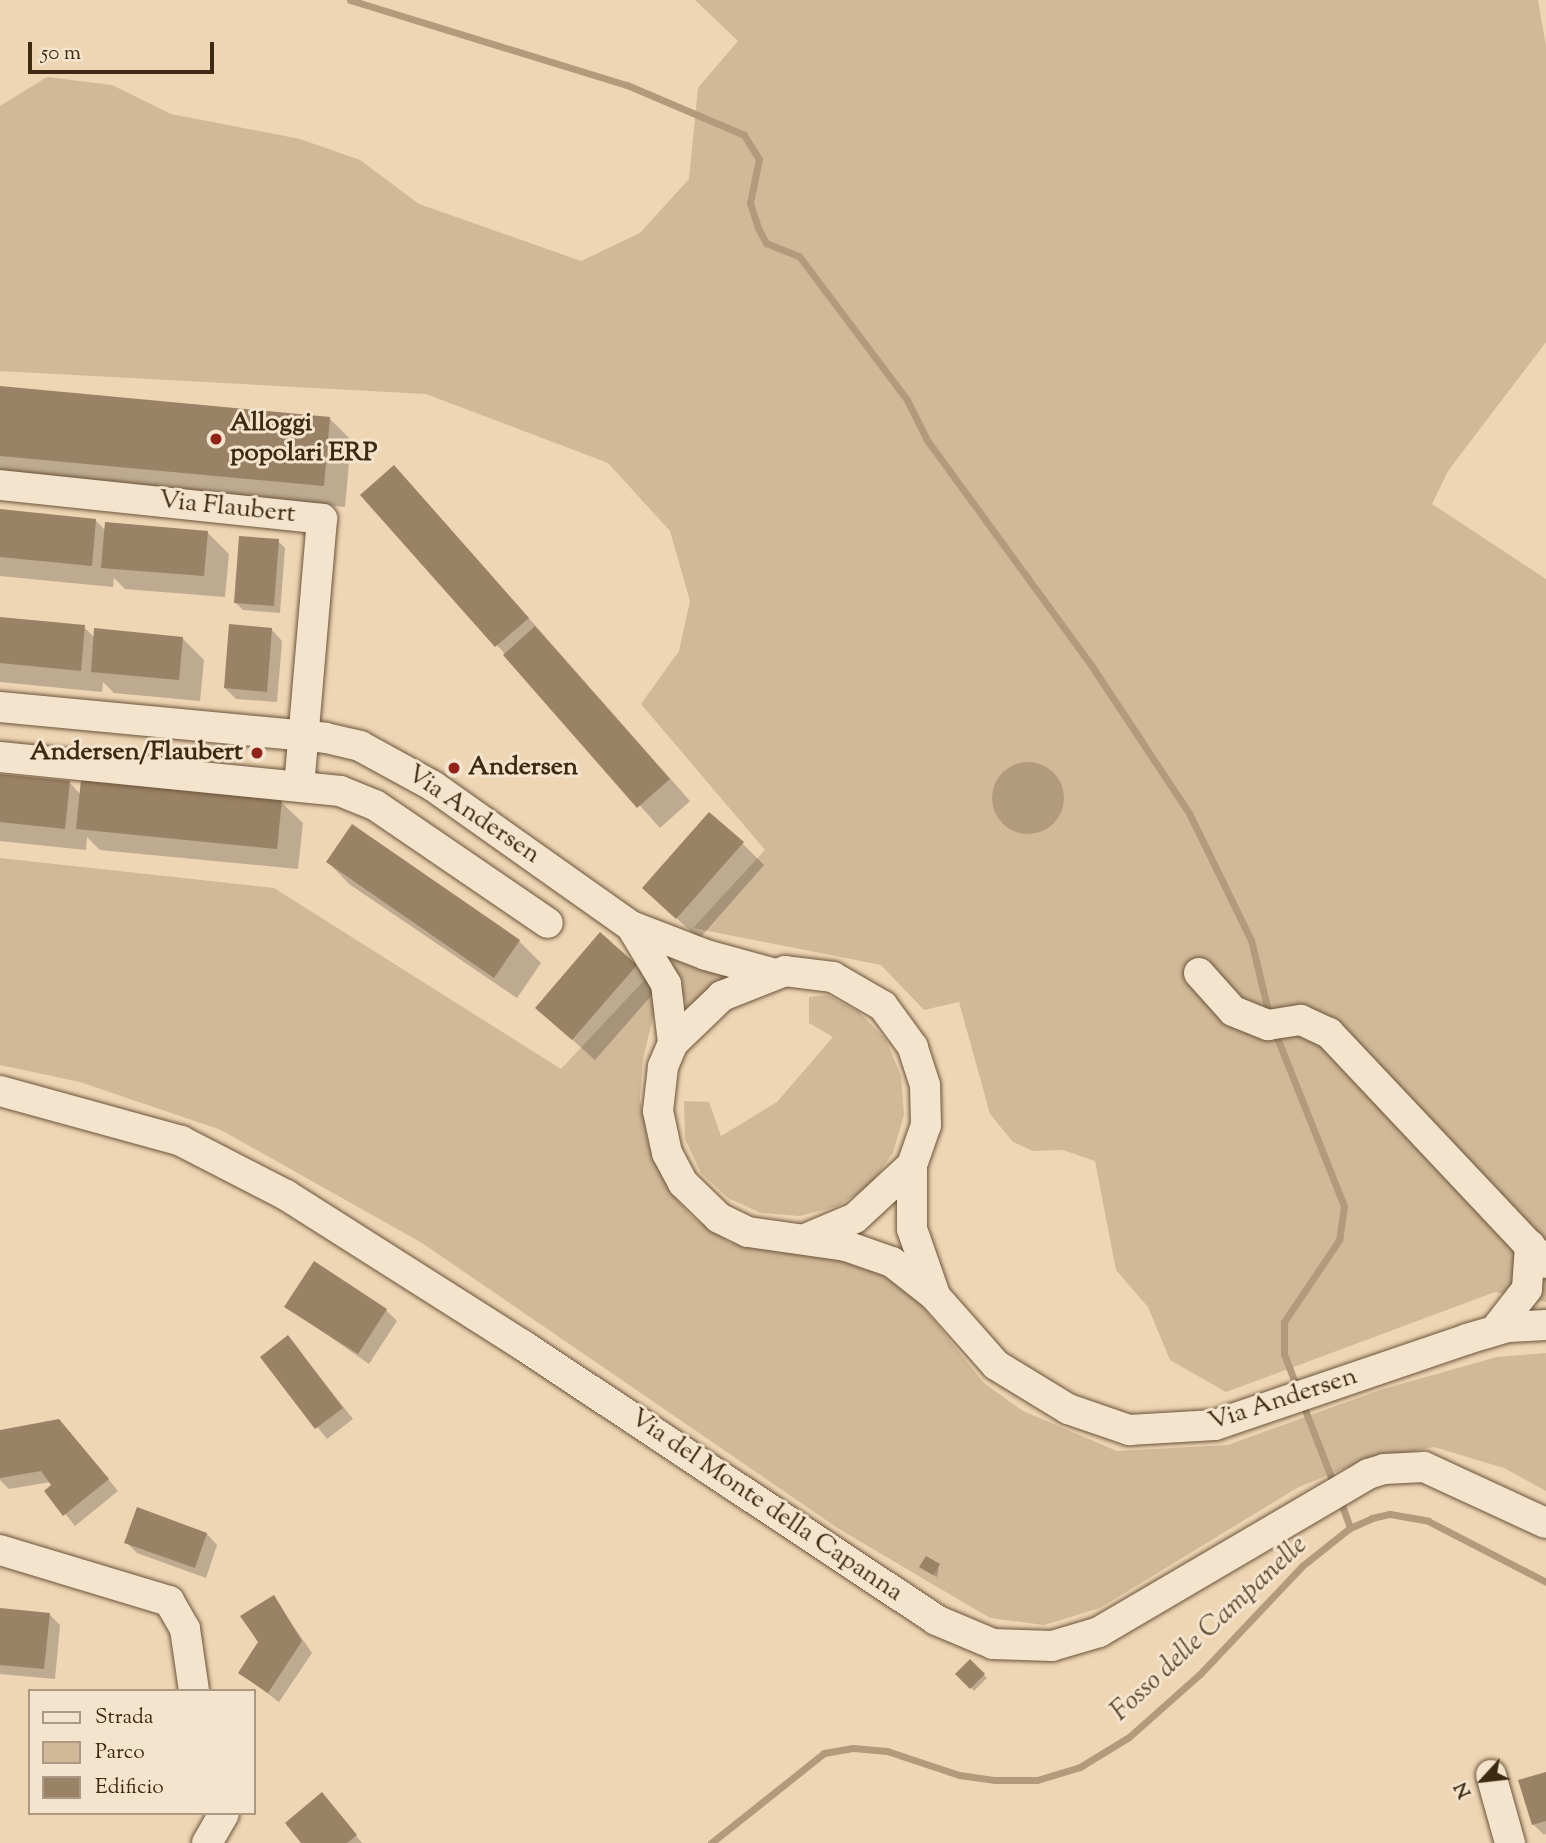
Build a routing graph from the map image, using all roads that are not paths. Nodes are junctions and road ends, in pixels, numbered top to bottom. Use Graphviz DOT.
graph roads {
  1 [pos="0,485"];
  2 [pos="0,706"];
  3 [pos="300,735"];
  4 [pos="0,757"];
  5 [pos="299,785"];
  6 [pos="548,923"];
  7 [pos="631,926"];
  8 [pos="772,973"];
  9 [pos="1199,973"];
  10 [pos="673,1043"];
  11 [pos="0,1091"];
  12 [pos="912,1165"];
  13 [pos="805,1239"];
  14 [pos="1538,1254"];
  15 [pos="935,1296"];
  16 [pos="1546,1325"];
  17 [pos="1494,1330"];
  18 [pos="1546,1523"];
  19 [pos="0,1550"];
  20 [pos="194,1689"];
  21 [pos="1491,1775"];
  22 [pos="223,1815"];
  23 [pos="207,1843"];
  24 [pos="1510,1843"];
  1 -- 3 [label="street, Via Flaubert"];
  2 -- 3 [label="street, Via Andersen"];
  3 -- 5 [label="street"];
  3 -- 7 [label="street, Via Andersen"];
  4 -- 5 [label="street, Via Andersen"];
  5 -- 6 [label="street, Via Andersen"];
  7 -- 8 [label="street, Via Andersen"];
  7 -- 10 [label="street, Via Andersen"];
  8 -- 10 [label="street, Via Andersen"];
  8 -- 12 [label="street, Via Andersen"];
  9 -- 14 [label="street"];
  10 -- 13 [label="street, Via Andersen"];
  11 -- 18 [label="street, Via del Monte della Capanna"];
  12 -- 13 [label="street, Via Andersen"];
  12 -- 15 [label="street, Via Andersen"];
  13 -- 15 [label="street, Via Andersen"];
  14 -- 17 [label="street"];
  15 -- 17 [label="street, Via Andersen"];
  16 -- 17 [label="street, Via Andersen"];
  19 -- 20 [label="street"];
  21 -- 24 [label="street"];
  22 -- 23 [label="street"];
}
